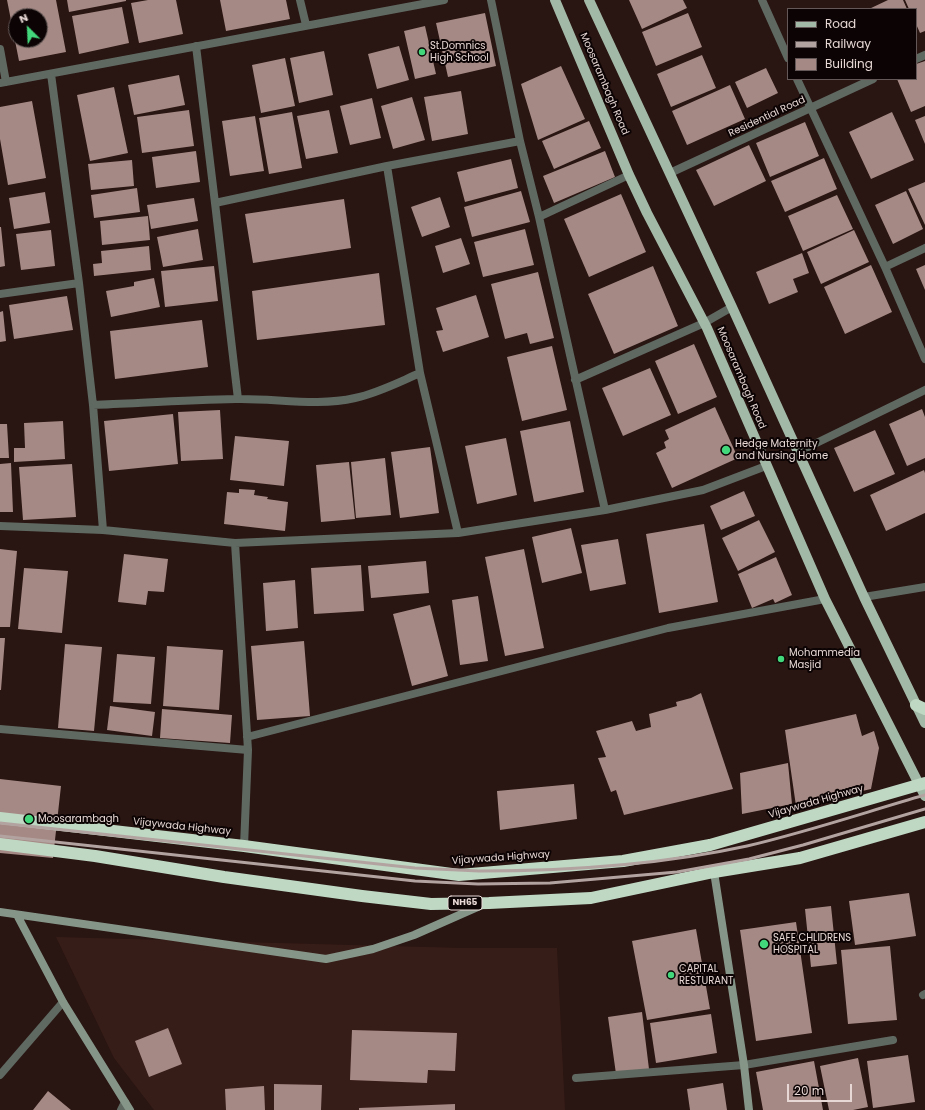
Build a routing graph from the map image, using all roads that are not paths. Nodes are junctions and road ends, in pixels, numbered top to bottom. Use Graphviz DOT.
graph roads {
  1 [pos="300,0"];
  2 [pos="444,0"];
  3 [pos="491,0"];
  4 [pos="555,0"];
  5 [pos="589,0"];
  6 [pos="762,0"];
  7 [pos="306,25"];
  8 [pos="196,46"];
  9 [pos="0,49"];
  10 [pos="787,56"];
  11 [pos="51,74"];
  12 [pos="797,80"];
  13 [pos="870,80"];
  14 [pos="3,82"];
  15 [pos="810,107"];
  16 [pos="520,141"];
  17 [pos="387,166"];
  18 [pos="670,173"];
  19 [pos="629,175"];
  20 [pos="216,203"];
  21 [pos="539,217"];
  22 [pos="925,248"];
  23 [pos="885,267"];
  24 [pos="79,283"];
  25 [pos="0,294"];
  26 [pos="732,307"];
  27 [pos="704,323"];
  28 [pos="925,359"];
  29 [pos="420,373"];
  30 [pos="575,380"];
  31 [pos="925,390"];
  32 [pos="238,399"];
  33 [pos="93,405"];
  34 [pos="798,452"];
  35 [pos="766,466"];
  36 [pos="605,510"];
  37 [pos="0,526"];
  38 [pos="103,530"];
  39 [pos="458,533"];
  40 [pos="235,543"];
  41 [pos="925,587"];
  42 [pos="864,597"];
  43 [pos="825,599"];
  44 [pos="920,707"];
  45 [pos="925,723"];
  46 [pos="0,729"];
  47 [pos="247,737"];
  48 [pos="248,750"];
  49 [pos="922,784"];
  50 [pos="925,796"];
  51 [pos="0,818"];
  52 [pos="925,822"];
  53 [pos="0,844"];
  54 [pos="244,846"];
  55 [pos="714,872"];
  56 [pos="489,903"];
  57 [pos="0,912"];
  58 [pos="17,914"];
  59 [pos="63,1002"];
  60 [pos="893,1040"];
  61 [pos="744,1065"];
  62 [pos="0,1075"];
  63 [pos="576,1078"];
  64 [pos="125,1102"];
  65 [pos="121,1110"];
  66 [pos="130,1110"];
  67 [pos="749,1110"];
  1 -- 7 [label="street"];
  2 -- 7 [label="street"];
  3 -- 16 [label="street"];
  4 -- 19 [label="main road, Moosarambagh Road"];
  5 -- 18 [label="main road, Moosarambagh Road"];
  6 -- 10 [label="street"];
  7 -- 8 [label="street"];
  8 -- 11 [label="street"];
  8 -- 20 [label="street"];
  9 -- 14 [label="street"];
  11 -- 14 [label="street"];
  11 -- 24 [label="street"];
  12 -- 15 [label="street"];
  13 -- 15 [label="street, Residential Road"];
  15 -- 18 [label="street, Residential Road"];
  15 -- 23 [label="street"];
  16 -- 17 [label="street"];
  16 -- 21 [label="street"];
  17 -- 20 [label="street"];
  17 -- 29 [label="street"];
  18 -- 26 [label="main road, Moosarambagh Road"];
  19 -- 21 [label="street"];
  19 -- 27 [label="main road, Moosarambagh Road"];
  20 -- 32 [label="street"];
  21 -- 30 [label="street"];
  22 -- 23 [label="street"];
  23 -- 28 [label="street"];
  24 -- 25 [label="street"];
  24 -- 33 [label="street"];
  26 -- 27 [label="street"];
  26 -- 34 [label="main road, Moosarambagh Road"];
  27 -- 30 [label="street"];
  27 -- 35 [label="main road, Moosarambagh Road"];
  29 -- 32 [label="street"];
  29 -- 39 [label="street"];
  30 -- 36 [label="street"];
  31 -- 34 [label="street"];
  32 -- 33 [label="street"];
  33 -- 38 [label="street"];
  34 -- 42 [label="main road, Moosarambagh Road"];
  35 -- 36 [label="street"];
  35 -- 43 [label="main road, Moosarambagh Road"];
  36 -- 39 [label="street"];
  37 -- 38 [label="street"];
  38 -- 40 [label="street"];
  39 -- 40 [label="street"];
  40 -- 47 [label="street"];
  41 -- 42 [label="street"];
  42 -- 44 [label="main road, Moosarambagh Road"];
  43 -- 47 [label="street"];
  43 -- 49 [label="main road, Moosarambagh Road"];
  44 -- 45 [label="main road, Moosarambagh Road"];
  46 -- 48 [label="street"];
  47 -- 48 [label="street"];
  48 -- 54 [label="street"];
  49 -- 50 [label="main road, Moosarambagh Road"];
  49 -- 54 [label="highway, Vijaywada Highway"];
  51 -- 54 [label="highway, Vijaywada Highway"];
  52 -- 55 [label="highway, NH65"];
  53 -- 56 [label="highway, NH65"];
  55 -- 56 [label="highway, NH65"];
  55 -- 61 [label="street"];
  56 -- 58 [label="street"];
  57 -- 58 [label="street"];
  58 -- 59 [label="street"];
  59 -- 62 [label="street"];
  59 -- 64 [label="street"];
  60 -- 61 [label="street"];
  61 -- 63 [label="street"];
  61 -- 67 [label="street"];
  64 -- 65 [label="street"];
  64 -- 66 [label="street"];
}
